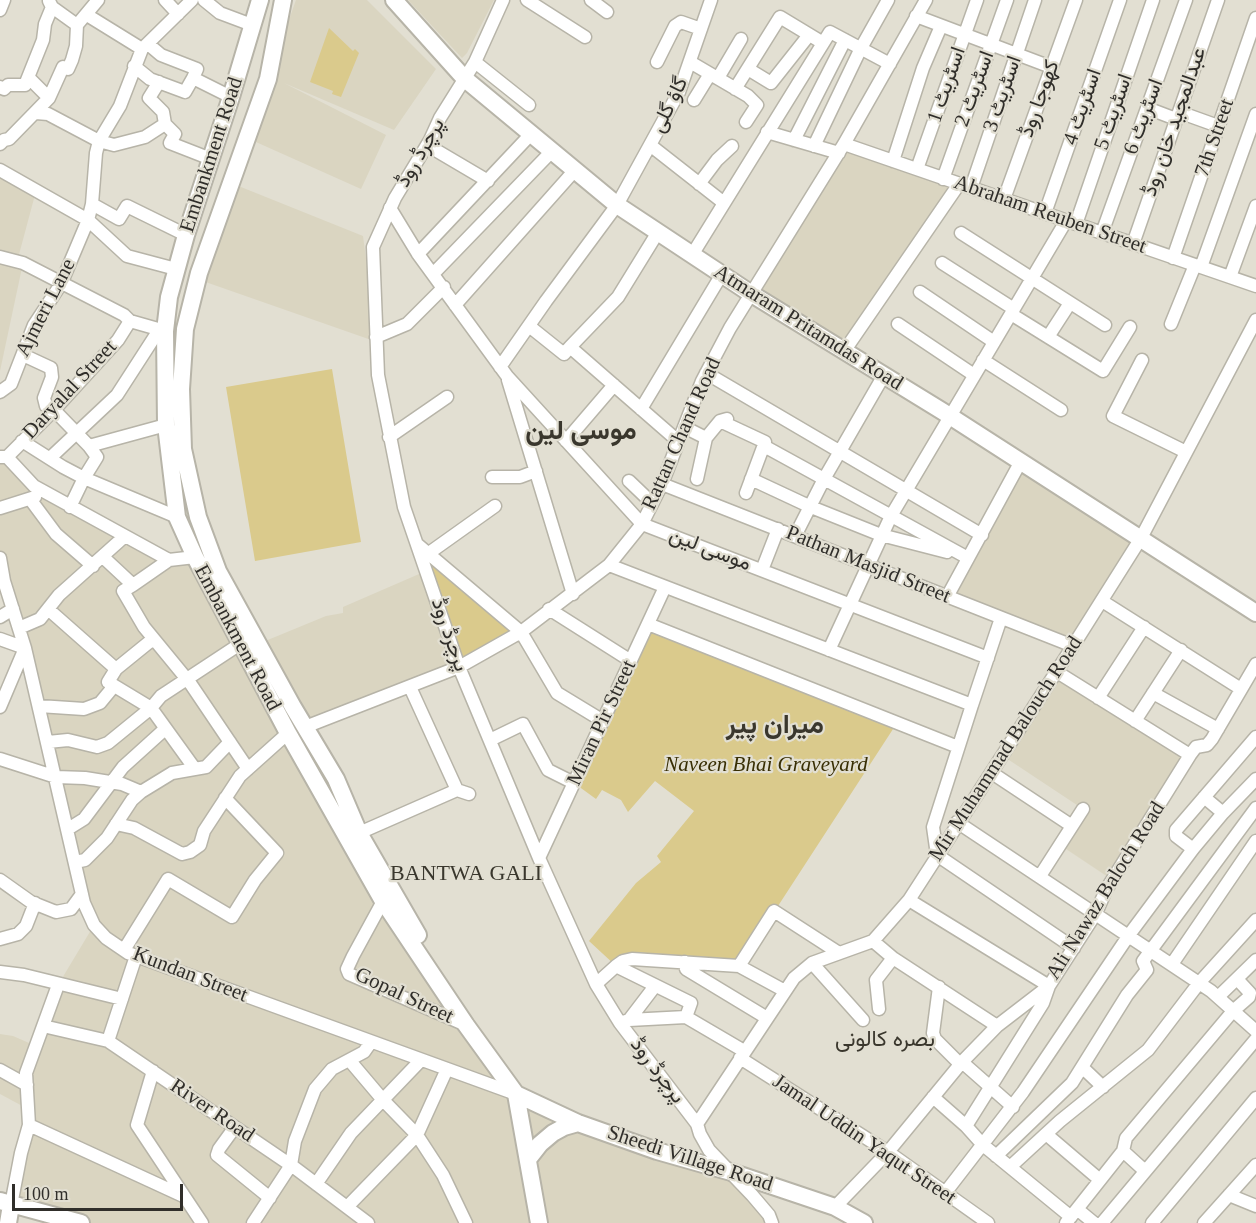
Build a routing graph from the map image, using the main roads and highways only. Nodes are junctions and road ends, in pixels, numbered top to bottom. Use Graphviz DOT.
graph roads {
  1 [pos="260,0"];
  2 [pos="283,0"];
  3 [pos="394,0"];
  4 [pos="1255,611"];
  5 [pos="519,1096"];
  6 [pos="578,1123"];
  7 [pos="529,1158"];
  8 [pos="6,1203"];
  9 [pos="8,1223"];
  10 [pos="81,1223"];
  11 [pos="539,1223"];
  12 [pos="864,1223"];
  1 -- 5 [label="main road, Embankment Road"];
  2 -- 5 [label="main road, Embankment Road"];
  3 -- 4 [label="main road, Atmaram Pritamdas Road"];
  5 -- 6 [label="main road, Sheedi Village Road"];
  5 -- 7 [label="main road, Embankment Road"];
  6 -- 7 [label="main road"];
  6 -- 12 [label="main road, Sheedi Village Road"];
  7 -- 11 [label="main road, Embankment Road"];
  8 -- 9 [label="main road"];
  8 -- 10 [label="main road"];
}
